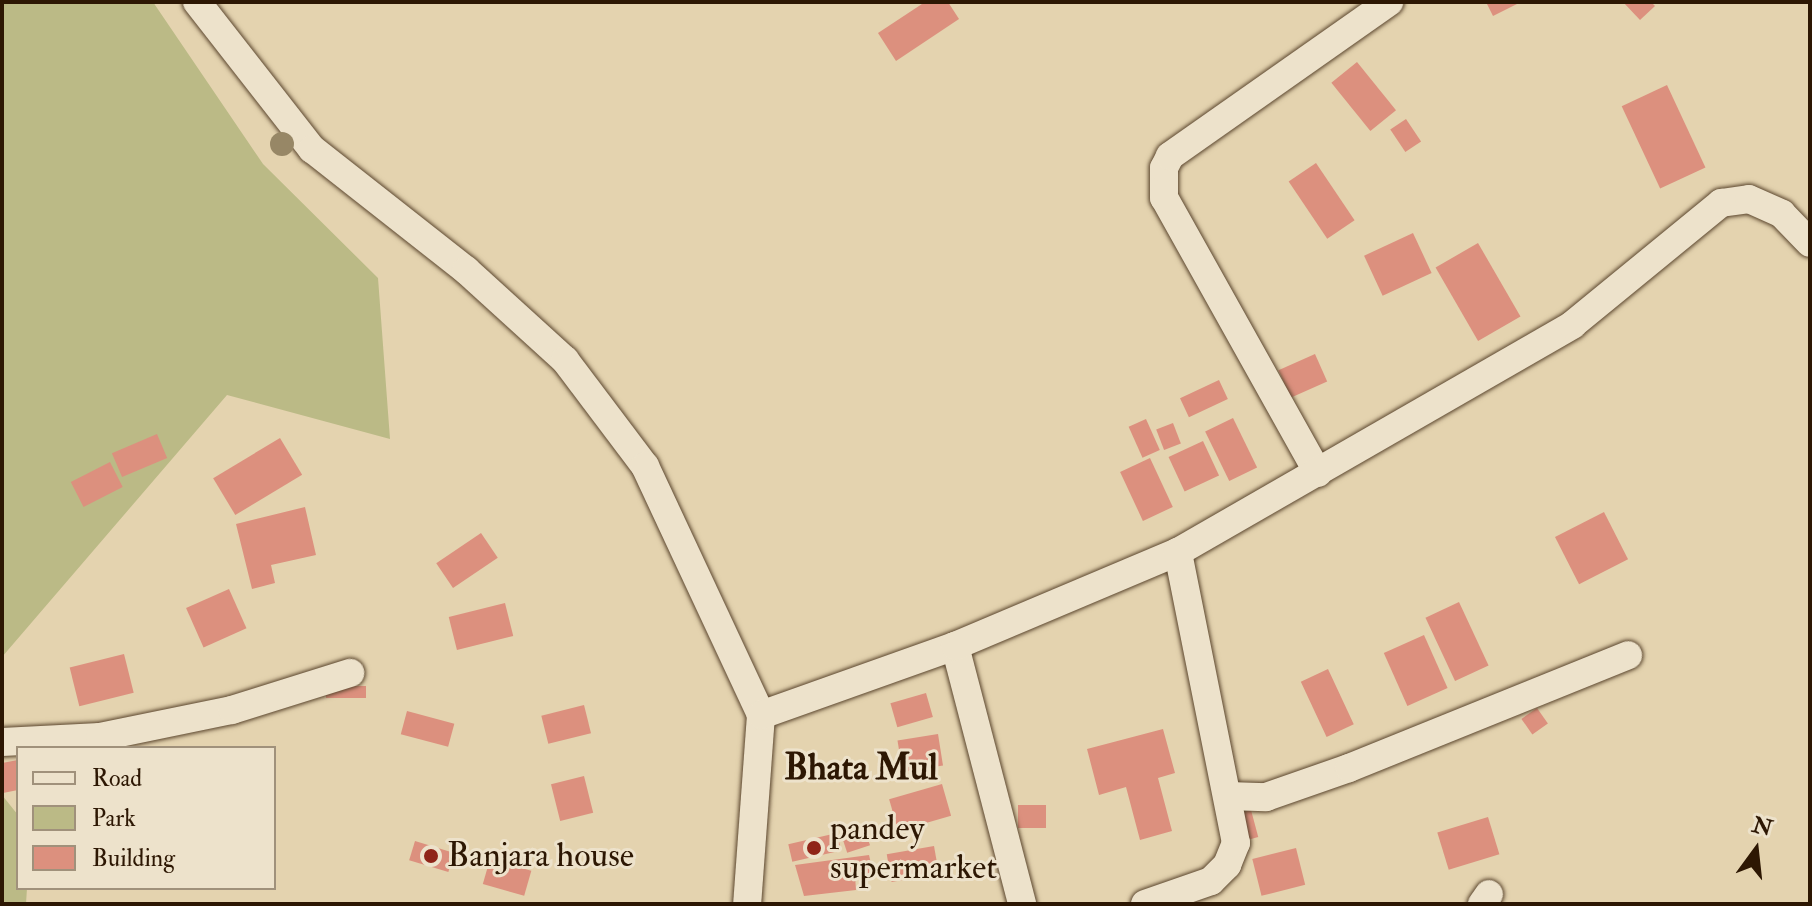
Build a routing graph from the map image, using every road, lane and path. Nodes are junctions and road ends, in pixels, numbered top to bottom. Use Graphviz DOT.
graph roads {
  1 [pos="197,2"];
  2 [pos="1389,2"];
  3 [pos="1810,243"];
  4 [pos="1318,473"];
  5 [pos="1178,552"];
  6 [pos="955,646"];
  7 [pos="1628,655"];
  8 [pos="350,673"];
  9 [pos="761,715"];
  10 [pos="2,742"];
  11 [pos="1228,796"];
  12 [pos="747,904"];
  13 [pos="1022,904"];
  14 [pos="1145,904"];
  1 -- 9 [label="street"];
  2 -- 4 [label="street"];
  3 -- 4 [label="street"];
  4 -- 5 [label="street"];
  5 -- 6 [label="street"];
  5 -- 11 [label="street"];
  6 -- 9 [label="street"];
  6 -- 13 [label="street"];
  7 -- 11 [label="street"];
  8 -- 10 [label="street"];
  9 -- 12 [label="street"];
  11 -- 14 [label="street"];
}
